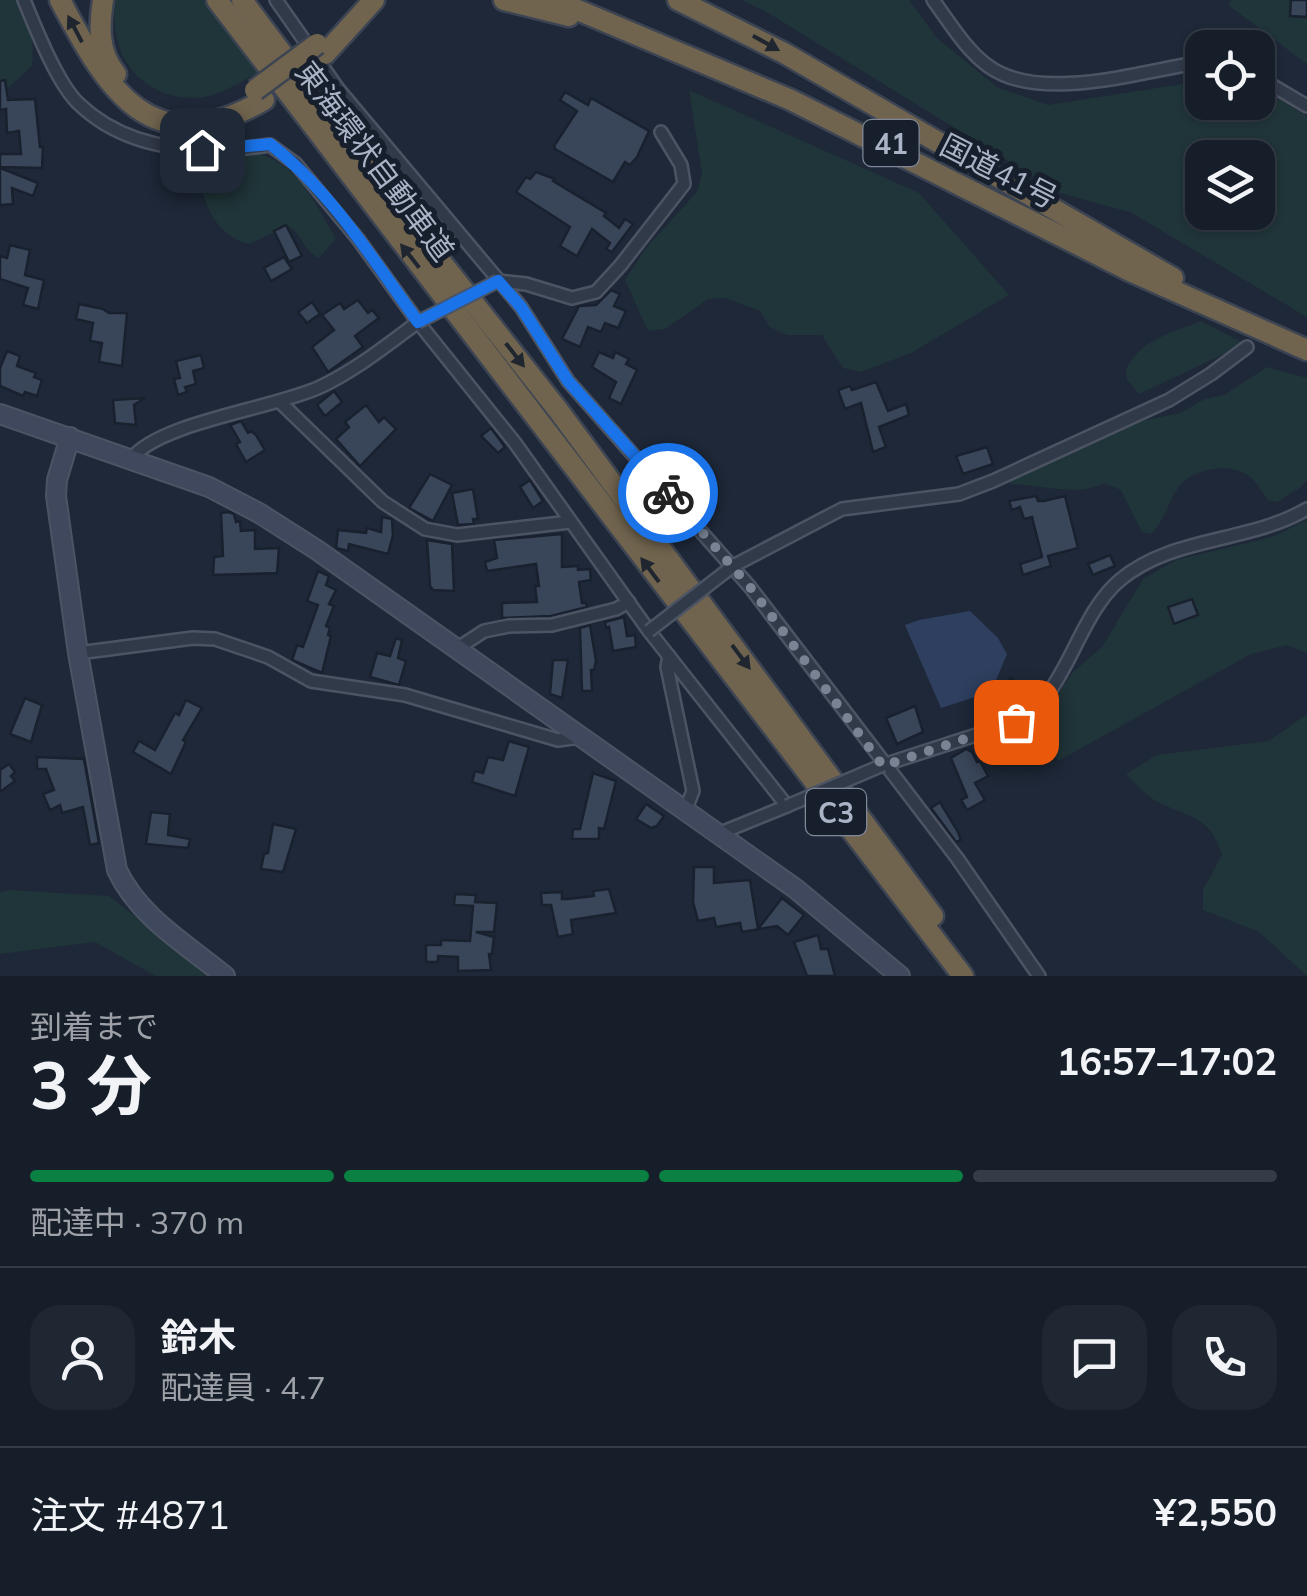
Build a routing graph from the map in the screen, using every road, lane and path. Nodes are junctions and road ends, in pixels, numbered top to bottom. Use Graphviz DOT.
graph roads {
  1 [pos="24,0"];
  2 [pos="60,0"];
  3 [pos="103,0"];
  4 [pos="217,0"];
  5 [pos="242,0"];
  6 [pos="276,0"];
  7 [pos="360,0"];
  8 [pos="374,0"];
  9 [pos="504,0"];
  10 [pos="554,0"];
  11 [pos="572,0"];
  12 [pos="678,0"];
  13 [pos="933,0"];
  14 [pos="321,49"];
  15 [pos="1185,65"];
  16 [pos="731,72"];
  17 [pos="1275,87"];
  18 [pos="260,95"];
  19 [pos="1307,106"];
  20 [pos="661,132"];
  21 [pos="498,281"];
  22 [pos="1205,299"];
  23 [pos="1231,318"];
  24 [pos="418,322"];
  25 [pos="1307,342"];
  26 [pos="1247,346"];
  27 [pos="1307,350"];
  28 [pos="1307,360"];
  29 [pos="280,403"];
  30 [pos="0,414"];
  31 [pos="70,437"];
  32 [pos="132,458"];
  33 [pos="1307,509"];
  34 [pos="570,522"];
  35 [pos="733,566"];
  36 [pos="629,602"];
  37 [pos="649,630"];
  38 [pos="458,648"];
  39 [pos="78,652"];
  40 [pos="669,656"];
  41 [pos="580,737"];
  42 [pos="883,766"];
  43 [pos="787,806"];
  44 [pos="685,811"];
  45 [pos="718,834"];
  46 [pos="225,976"];
  47 [pos="900,976"];
  48 [pos="962,976"];
  49 [pos="978,976"];
  50 [pos="1039,976"];
  1 -- 24 [label="street"];
  18 -- 2 [label="highway, one-way"];
  3 -- 18 [label="highway"];
  48 -- 4 [label="highway, 東海環状自動車道 / C3, one-way"];
  5 -- 49 [label="highway, 東海環状自動車道 / C3, one-way"];
  6 -- 21 [label="street"];
  7 -- 14 [label="highway"];
  8 -- 14 [label="highway"];
  9 -- 16 [label="highway, 41"];
  10 -- 16 [label="highway, 国道41号 / 41"];
  11 -- 22 [label="highway, 国道41号 / 41"];
  12 -- 22 [label="highway, 41, one-way"];
  13 -- 15 [label="street"];
  14 -- 18 [label="highway"];
  16 -- 23 [label="highway, 国道41号 / 41"];
  17 -- 19 [label="street"];
  20 -- 21 [label="street"];
  21 -- 24 [label="street, bridge"];
  21 -- 35 [label="street"];
  22 -- 25 [label="highway, 国道41号 / 41"];
  23 -- 27 [label="highway, 国道41号 / 41"];
  23 -- 28 [label="highway"];
  24 -- 29 [label="street"];
  24 -- 34 [label="street"];
  26 -- 35 [label="street"];
  29 -- 32 [label="street"];
  29 -- 34 [label="street"];
  30 -- 31 [label="street"];
  31 -- 32 [label="street"];
  31 -- 39 [label="street"];
  32 -- 38 [label="street"];
  33 -- 42 [label="street"];
  34 -- 36 [label="street"];
  35 -- 37 [label="street, bridge"];
  35 -- 42 [label="street"];
  36 -- 37 [label="street"];
  36 -- 38 [label="street"];
  37 -- 40 [label="street"];
  38 -- 41 [label="street"];
  39 -- 41 [label="street"];
  39 -- 46 [label="street"];
  40 -- 43 [label="street"];
  40 -- 44 [label="street"];
  41 -- 44 [label="street"];
  42 -- 43 [label="street, bridge"];
  42 -- 50 [label="street"];
  43 -- 45 [label="street"];
  44 -- 45 [label="street"];
  45 -- 47 [label="street"];
}
